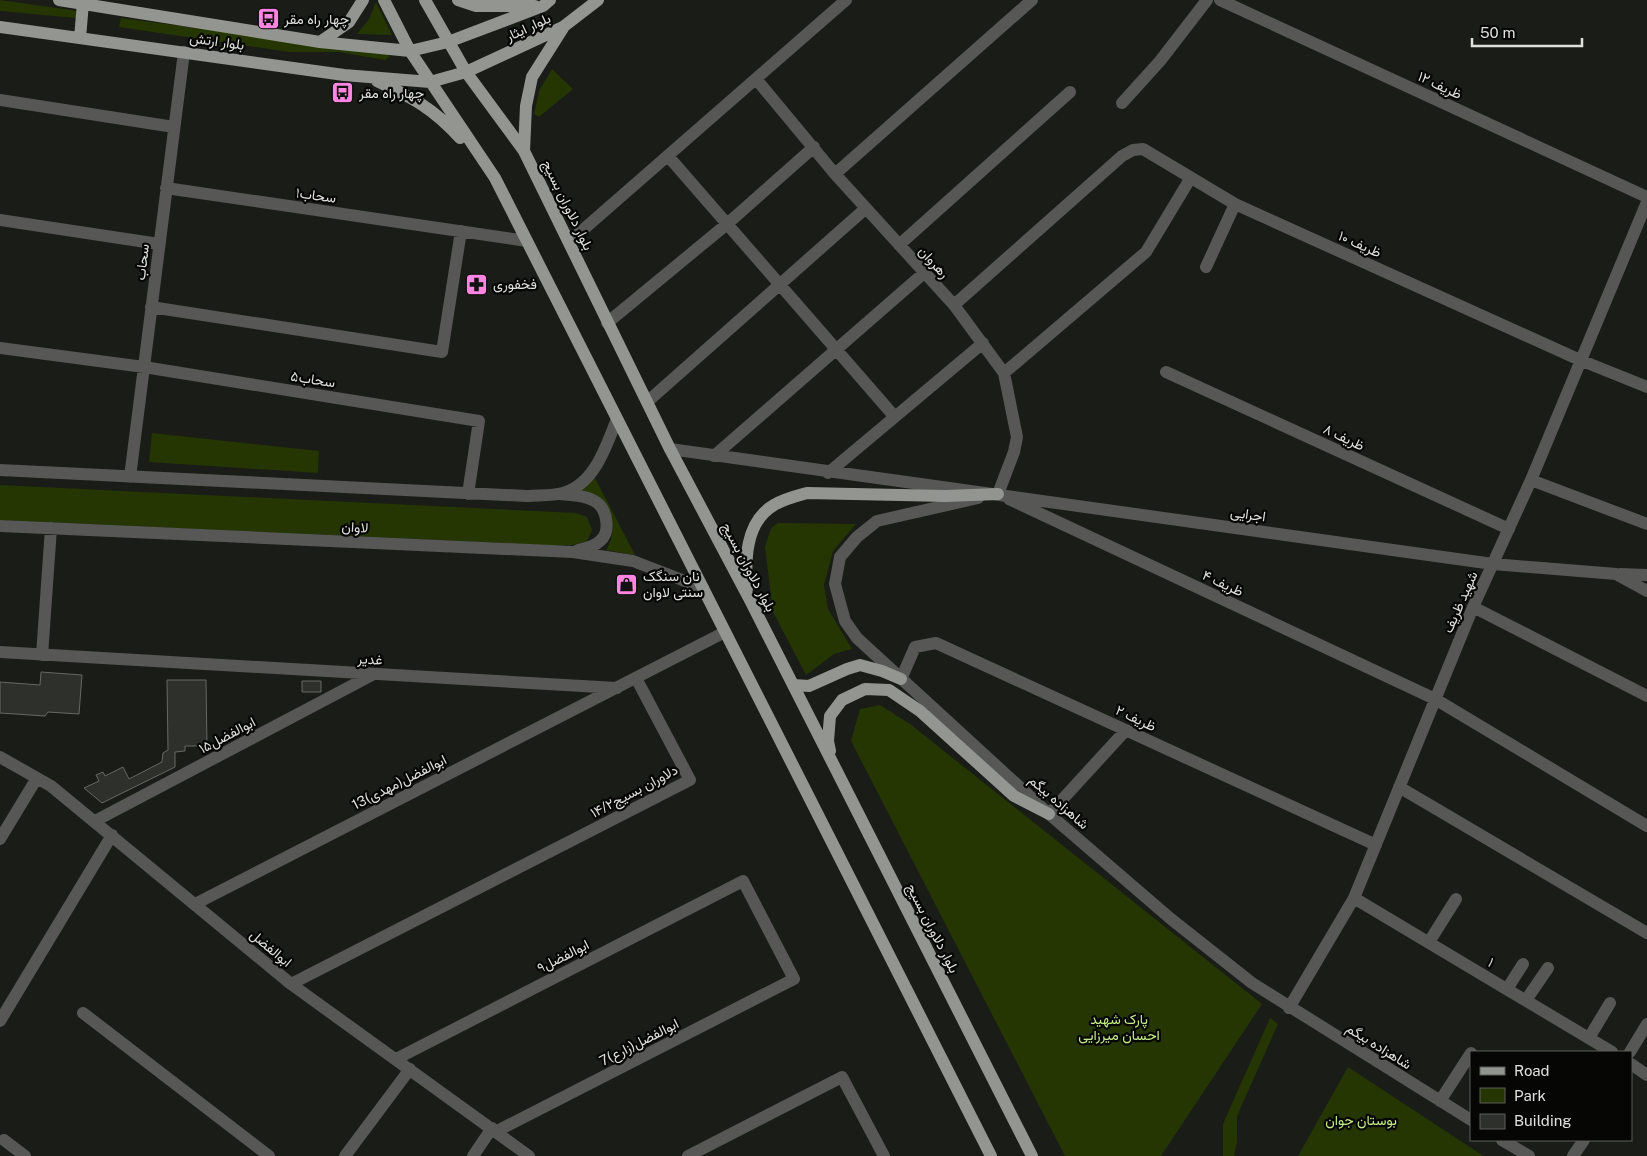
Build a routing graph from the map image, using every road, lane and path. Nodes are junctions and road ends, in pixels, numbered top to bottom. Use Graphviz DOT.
graph roads {
  1 [pos="59,0"];
  2 [pos="363,0"];
  3 [pos="384,0"];
  4 [pos="425,0"];
  5 [pos="458,0"];
  6 [pos="598,0"];
  7 [pos="846,0"];
  8 [pos="1032,0"];
  9 [pos="1207,0"];
  10 [pos="1220,0"];
  11 [pos="83,3"];
  12 [pos="546,3"];
  13 [pos="0,27"];
  14 [pos="563,27"];
  15 [pos="80,38"];
  16 [pos="320,42"];
  17 [pos="448,42"];
  18 [pos="410,51"];
  19 [pos="184,52"];
  20 [pos="466,72"];
  21 [pos="370,78"];
  22 [pos="756,79"];
  23 [pos="430,82"];
  24 [pos="1070,92"];
  25 [pos="0,100"];
  26 [pos="1122,103"];
  27 [pos="174,128"];
  28 [pos="814,147"];
  29 [pos="524,151"];
  30 [pos="668,156"];
  31 [pos="834,174"];
  32 [pos="495,178"];
  33 [pos="1190,179"];
  34 [pos="166,188"];
  35 [pos="1647,197"];
  36 [pos="1647,202"];
  37 [pos="1235,204"];
  38 [pos="866,209"];
  39 [pos="0,220"];
  40 [pos="727,224"];
  41 [pos="1642,228"];
  42 [pos="461,231"];
  43 [pos="527,241"];
  44 [pos="569,242"];
  45 [pos="159,244"];
  46 [pos="899,245"];
  47 [pos="1206,267"];
  48 [pos="924,273"];
  49 [pos="780,285"];
  50 [pos="954,305"];
  51 [pos="151,307"];
  52 [pos="607,323"];
  53 [pos="983,343"];
  54 [pos="0,348"];
  55 [pos="835,349"];
  56 [pos="1580,360"];
  57 [pos="144,367"];
  58 [pos="1166,372"];
  59 [pos="1004,373"];
  60 [pos="1647,387"];
  61 [pos="647,402"];
  62 [pos="894,416"];
  63 [pos="617,419"];
  64 [pos="670,449"];
  65 [pos="714,456"];
  66 [pos="0,470"];
  67 [pos="828,473"];
  68 [pos="130,477"];
  69 [pos="1531,480"];
  70 [pos="468,494"];
  71 [pos="556,494"];
  72 [pos="998,494"];
  73 [pos="1647,524"];
  74 [pos="0,526"];
  75 [pos="51,528"];
  76 [pos="1509,529"];
  77 [pos="574,552"];
  78 [pos="1493,564"];
  79 [pos="1616,574"];
  80 [pos="1647,575"];
  81 [pos="703,588"];
  82 [pos="1647,591"];
  83 [pos="747,594"];
  84 [pos="1473,608"];
  85 [pos="725,632"];
  86 [pos="0,652"];
  87 [pos="42,655"];
  88 [pos="372,675"];
  89 [pos="636,678"];
  90 [pos="901,679"];
  91 [pos="793,684"];
  92 [pos="617,688"];
  93 [pos="1647,696"];
  94 [pos="1435,700"];
  95 [pos="1126,730"];
  96 [pos="0,756"];
  97 [pos="832,761"];
  98 [pos="37,778"];
  99 [pos="1399,787"];
  100 [pos="1049,814"];
  101 [pos="95,821"];
  102 [pos="1647,826"];
  103 [pos="112,836"];
  104 [pos="0,839"];
  105 [pos="1376,844"];
  106 [pos="1354,898"];
  107 [pos="1456,899"];
  108 [pos="195,904"];
  109 [pos="1647,933"];
  110 [pos="1428,942"];
  111 [pos="1523,964"];
  112 [pos="1548,968"];
  113 [pos="794,979"];
  114 [pos="291,984"];
  115 [pos="1507,989"];
  116 [pos="1526,1000"];
  117 [pos="1610,1003"];
  118 [pos="1289,1008"];
  119 [pos="83,1013"];
  120 [pos="0,1021"];
  121 [pos="1647,1024"];
  122 [pos="1590,1038"];
  123 [pos="1610,1051"];
  124 [pos="1631,1051"];
  125 [pos="1470,1054"];
  126 [pos="396,1059"];
  127 [pos="1632,1065"];
  128 [pos="410,1069"];
  129 [pos="1647,1075"];
  130 [pos="1440,1101"];
  131 [pos="1470,1119"];
  132 [pos="494,1130"];
  133 [pos="4,1140"];
  134 [pos="1504,1141"];
  135 [pos="1583,1141"];
  136 [pos="25,1156"];
  137 [pos="269,1156"];
  138 [pos="345,1156"];
  139 [pos="473,1156"];
  140 [pos="529,1156"];
  141 [pos="688,1156"];
  142 [pos="884,1156"];
  143 [pos="991,1156"];
  144 [pos="1032,1156"];
  145 [pos="1529,1156"];
  146 [pos="1573,1156"];
  1 -- 11 [label="main road, بلوار ارتش"];
  2 -- 16 [label="main road"];
  3 -- 18 [label="main road"];
  4 -- 17 [label="main road, بلوار دلاوران بسیج"];
  5 -- 12 [label="main road"];
  6 -- 14 [label="main road, بلوار ایثار"];
  7 -- 22 [label="street"];
  8 -- 31 [label="street"];
  9 -- 26 [label="street"];
  10 -- 35 [label="street, ظریف ۱۲"];
  11 -- 15 [label="main road"];
  11 -- 16 [label="main road, بلوار ارتش"];
  12 -- 17 [label="main road, بلوار ایثار"];
  13 -- 15 [label="main road, بلوار ارتش"];
  14 -- 20 [label="main road, بلوار ایثار"];
  14 -- 29 [label="main road"];
  15 -- 19 [label="main road, بلوار ارتش"];
  16 -- 18 [label="main road, بلوار ارتش"];
  17 -- 18 [label="main road, بلوار ارتش"];
  17 -- 20 [label="main road, بلوار دلاوران بسیج"];
  18 -- 23 [label="main road"];
  19 -- 21 [label="main road, بلوار ارتش"];
  19 -- 27 [label="street, سحاب"];
  20 -- 23 [label="main road, بلوار ایثار"];
  20 -- 29 [label="main road, بلوار دلاوران بسیج"];
  21 -- 23 [label="main road, بلوار ارتش"];
  21 -- 32 [label="main road"];
  22 -- 28 [label="street, رهروان"];
  22 -- 30 [label="street"];
  23 -- 32 [label="main road"];
  24 -- 46 [label="street"];
  25 -- 27 [label="street"];
  27 -- 34 [label="street, سحاب"];
  28 -- 31 [label="street, رهروان"];
  28 -- 40 [label="street"];
  29 -- 44 [label="main road, بلوار دلاوران بسیج"];
  30 -- 40 [label="street"];
  30 -- 44 [label="street"];
  31 -- 38 [label="street, رهروان"];
  32 -- 43 [label="main road"];
  33 -- 37 [label="street, ظریف ۱۰"];
  33 -- 50 [label="street, ظریف ۱۰"];
  33 -- 59 [label="street"];
  34 -- 42 [label="street, ۱سحاب"];
  34 -- 45 [label="street, سحاب"];
  36 -- 41 [label="street, شهید ظریف"];
  37 -- 47 [label="street"];
  37 -- 56 [label="street, ظریف ۱۰"];
  38 -- 46 [label="street, رهروان"];
  38 -- 49 [label="street"];
  39 -- 45 [label="street"];
  40 -- 49 [label="street"];
  40 -- 52 [label="street"];
  41 -- 56 [label="street, شهید ظریف"];
  42 -- 43 [label="street, ۱سحاب"];
  42 -- 51 [label="street"];
  43 -- 63 [label="main road"];
  44 -- 52 [label="main road, بلوار دلاوران بسیج"];
  45 -- 51 [label="street, سحاب"];
  46 -- 48 [label="street, رهروان"];
  48 -- 50 [label="street, رهروان"];
  48 -- 55 [label="street"];
  49 -- 55 [label="street"];
  49 -- 61 [label="street"];
  50 -- 53 [label="street, رهروان"];
  51 -- 57 [label="street, سحاب"];
  52 -- 61 [label="main road, بلوار دلاوران بسیج"];
  53 -- 59 [label="street, رهروان"];
  53 -- 62 [label="street"];
  54 -- 57 [label="street, ۵سحاب"];
  55 -- 62 [label="street"];
  55 -- 65 [label="street"];
  56 -- 60 [label="street, ظریف ۱۰"];
  56 -- 69 [label="street, شهید ظریف"];
  57 -- 68 [label="street, سحاب"];
  57 -- 70 [label="street, ۵سحاب"];
  58 -- 76 [label="street, ظریف ۸"];
  59 -- 72 [label="street, رهروان"];
  61 -- 64 [label="main road, بلوار دلاوران بسیج"];
  62 -- 67 [label="street"];
  63 -- 71 [label="street"];
  63 -- 81 [label="main road"];
  64 -- 65 [label="street, اجرایی"];
  64 -- 83 [label="main road, بلوار دلاوران بسیج"];
  65 -- 67 [label="street, اجرایی"];
  66 -- 68 [label="street"];
  67 -- 72 [label="street, اجرایی"];
  68 -- 70 [label="street"];
  69 -- 73 [label="street"];
  69 -- 76 [label="street, شهید ظریف"];
  70 -- 71 [label="street"];
  71 -- 77 [label="street"];
  72 -- 78 [label="street, اجرایی"];
  72 -- 83 [label="main road"];
  72 -- 90 [label="street, شاهزاده بیگم"];
  72 -- 94 [label="street, ظریف ۴"];
  74 -- 75 [label="street, لاوان"];
  75 -- 77 [label="street, لاوان"];
  75 -- 87 [label="street"];
  76 -- 78 [label="street, شهید ظریف"];
  77 -- 81 [label="street, لاوان"];
  78 -- 79 [label="street, اجرایی"];
  78 -- 84 [label="street, شهید ظریف"];
  79 -- 80 [label="street, اجرایی"];
  79 -- 82 [label="street"];
  81 -- 85 [label="main road"];
  83 -- 91 [label="main road, بلوار دلاوران بسیج"];
  84 -- 93 [label="street"];
  84 -- 94 [label="street, شهید ظریف"];
  85 -- 89 [label="street"];
  85 -- 143 [label="main road"];
  86 -- 87 [label="street, غدیر"];
  87 -- 88 [label="street, غدیر"];
  88 -- 92 [label="street, غدیر"];
  88 -- 101 [label="street, ابوالفضل۱۵"];
  89 -- 92 [label="street"];
  89 -- 114 [label="street, ۱۴/۲دلاوران بسیج"];
  90 -- 91 [label="main road"];
  90 -- 95 [label="street, ظریف ۲"];
  90 -- 100 [label="street, شاهزاده بیگم"];
  91 -- 97 [label="main road, بلوار دلاوران بسیج"];
  92 -- 108 [label="street, 13ابوالفضل(مهدی)"];
  94 -- 99 [label="street, شهید ظریف"];
  94 -- 102 [label="street, ظریف ۴"];
  95 -- 100 [label="street"];
  95 -- 105 [label="street, ظریف ۲"];
  96 -- 98 [label="street, ابوالفضل"];
  97 -- 100 [label="main road"];
  97 -- 144 [label="main road, بلوار دلاوران بسیج"];
  98 -- 101 [label="street, ابوالفضل"];
  98 -- 104 [label="street"];
  99 -- 105 [label="street, شهید ظریف"];
  99 -- 109 [label="street"];
  100 -- 118 [label="street, شاهزاده بیگم"];
  101 -- 103 [label="street, ابوالفضل"];
  103 -- 108 [label="street, ابوالفضل"];
  103 -- 120 [label="street"];
  105 -- 106 [label="street, شهید ظریف"];
  106 -- 110 [label="street, ۱"];
  106 -- 118 [label="street, شهید ظریف"];
  107 -- 110 [label="street"];
  108 -- 114 [label="street, ابوالفضل"];
  110 -- 115 [label="street, ۱"];
  111 -- 115 [label="street"];
  112 -- 116 [label="street"];
  113 -- 126 [label="street, ابوالفضل۹"];
  113 -- 132 [label="street, 7ابوالفضل(زارع)"];
  114 -- 126 [label="street, ابوالفضل"];
  115 -- 116 [label="street, ۱"];
  116 -- 122 [label="street, ۱"];
  117 -- 122 [label="street"];
  118 -- 130 [label="street, شاهزاده بیگم"];
  119 -- 137 [label="street"];
  121 -- 124 [label="street"];
  122 -- 123 [label="street, ۱"];
  125 -- 130 [label="street"];
  126 -- 128 [label="street, ابوالفضل"];
  127 -- 129 [label="street"];
  128 -- 132 [label="street, ابوالفضل"];
  128 -- 138 [label="street"];
  130 -- 131 [label="street, شاهزاده بیگم"];
  132 -- 139 [label="street"];
  132 -- 140 [label="street, ابوالفضل"];
  133 -- 136 [label="street"];
  134 -- 145 [label="street"];
  135 -- 146 [label="street"];
  141 -- 142 [label="street"];
}
